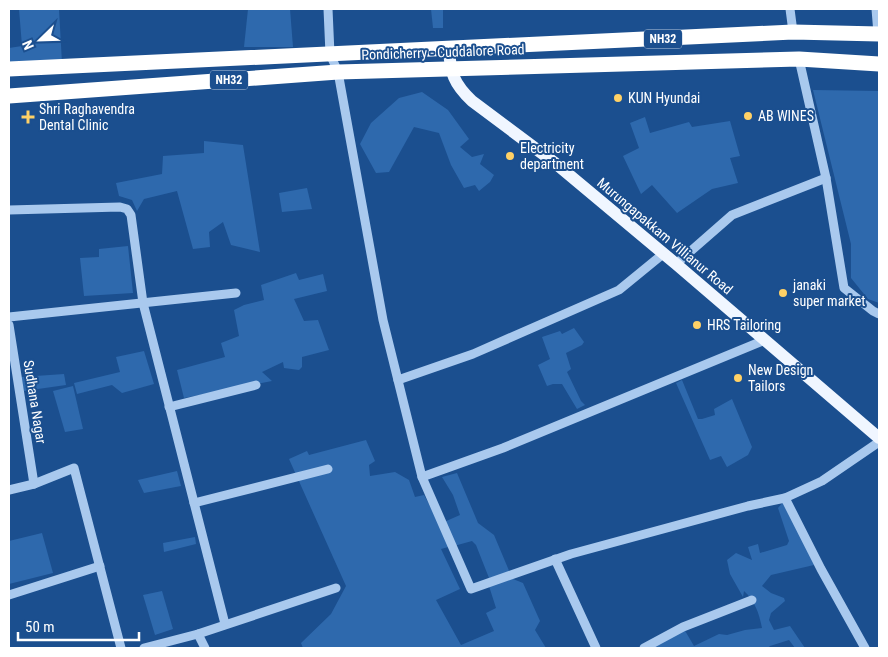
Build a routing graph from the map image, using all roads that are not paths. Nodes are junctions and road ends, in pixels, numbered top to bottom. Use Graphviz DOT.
graph roads {
  1 [pos="328,9"];
  2 [pos="790,9"];
  3 [pos="876,9"];
  4 [pos="793,32"];
  5 [pos="879,34"];
  6 [pos="449,48"];
  7 [pos="330,54"];
  8 [pos="799,59"];
  9 [pos="879,64"];
  10 [pos="450,68"];
  11 [pos="9,69"];
  12 [pos="338,72"];
  13 [pos="9,96"];
  14 [pos="826,178"];
  15 [pos="9,210"];
  16 [pos="663,254"];
  17 [pos="676,264"];
  18 [pos="236,293"];
  19 [pos="143,303"];
  20 [pos="879,314"];
  21 [pos="9,317"];
  22 [pos="9,325"];
  23 [pos="765,340"];
  24 [pos="398,380"];
  25 [pos="256,385"];
  26 [pos="169,407"];
  27 [pos="879,438"];
  28 [pos="879,442"];
  29 [pos="328,469"];
  30 [pos="422,477"];
  31 [pos="34,484"];
  32 [pos="9,490"];
  33 [pos="785,498"];
  34 [pos="194,503"];
  35 [pos="555,560"];
  36 [pos="100,566"];
  37 [pos="336,588"];
  38 [pos="9,595"];
  39 [pos="752,600"];
  40 [pos="225,624"];
  41 [pos="198,634"];
  42 [pos="121,648"];
  43 [pos="144,648"];
  44 [pos="205,648"];
  45 [pos="596,648"];
  46 [pos="644,648"];
  47 [pos="865,648"];
  1 -- 7 [label="street"];
  2 -- 4 [label="street"];
  3 -- 5 [label="street"];
  4 -- 5 [label="highway, Pondicherry - Cuddalore Road / NH32"];
  4 -- 6 [label="highway, Pondicherry - Cuddalore Road / NH32"];
  6 -- 7 [label="highway, Pondicherry - Cuddalore Road / NH32"];
  6 -- 10 [label="main road, Murungapakkam Villianur Road"];
  7 -- 11 [label="highway, Pondicherry - Cuddalore Road / NH32"];
  7 -- 12 [label="street"];
  8 -- 9 [label="highway, Pondicherry - Cuddalore Road / NH32"];
  8 -- 10 [label="highway, Pondicherry - Cuddalore Road / NH32"];
  8 -- 14 [label="street"];
  10 -- 12 [label="highway, Pondicherry - Cuddalore Road / NH32"];
  10 -- 16 [label="main road, Murungapakkam Villianur Road"];
  12 -- 13 [label="highway, Pondicherry - Cuddalore Road / NH32"];
  12 -- 24 [label="street"];
  14 -- 17 [label="street"];
  14 -- 20 [label="street"];
  15 -- 19 [label="street"];
  16 -- 17 [label="main road, Murungapakkam Villianur Road"];
  16 -- 24 [label="street"];
  17 -- 23 [label="main road, Murungapakkam Villianur Road"];
  18 -- 19 [label="street"];
  19 -- 21 [label="street"];
  19 -- 26 [label="street"];
  22 -- 31 [label="street, Sudhana Nagar"];
  23 -- 27 [label="main road, Murungapakkam Villianur Road"];
  23 -- 30 [label="street"];
  24 -- 30 [label="street"];
  25 -- 26 [label="street"];
  26 -- 34 [label="street"];
  28 -- 33 [label="street"];
  29 -- 34 [label="street"];
  30 -- 35 [label="street"];
  31 -- 32 [label="street"];
  31 -- 36 [label="street"];
  33 -- 35 [label="street"];
  33 -- 47 [label="street"];
  34 -- 40 [label="street"];
  35 -- 45 [label="street"];
  36 -- 38 [label="street"];
  36 -- 42 [label="street"];
  37 -- 40 [label="street"];
  39 -- 46 [label="street"];
  40 -- 41 [label="street"];
  41 -- 43 [label="street"];
  41 -- 44 [label="street"];
}
